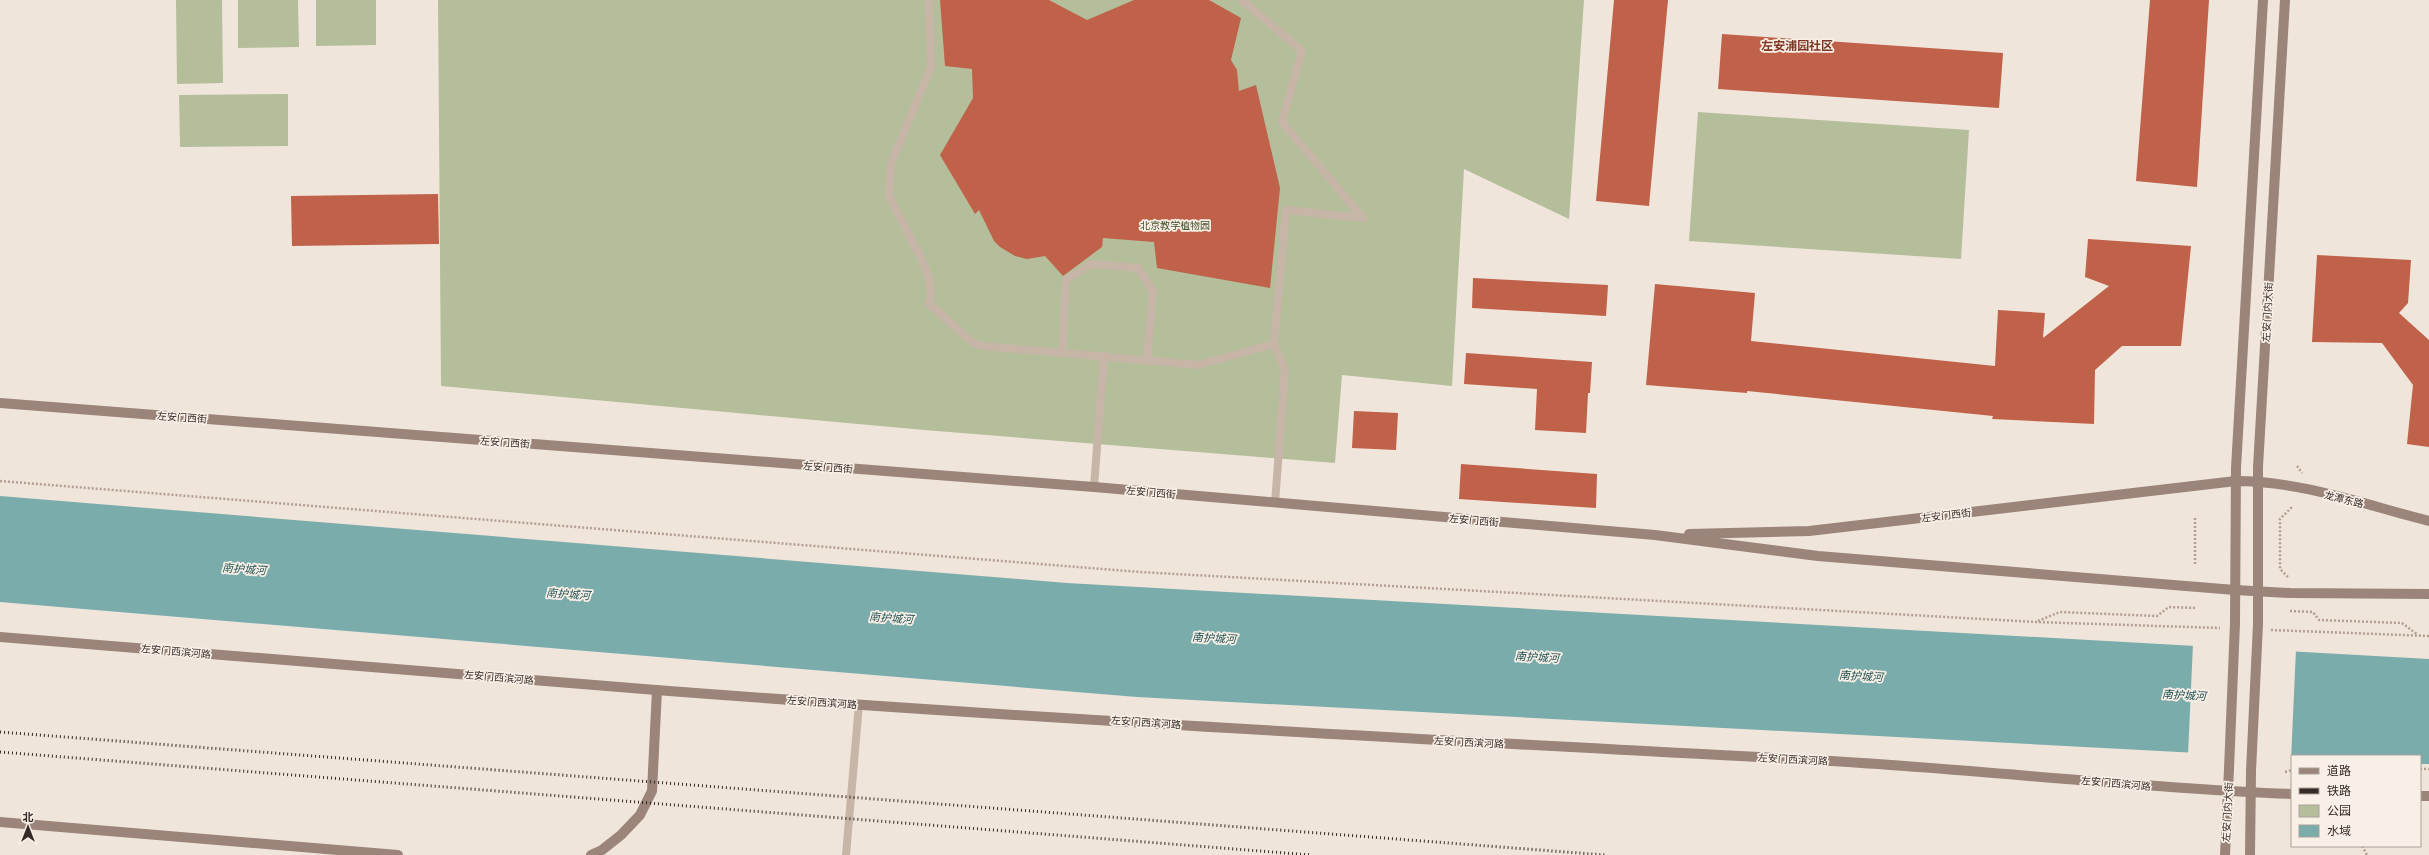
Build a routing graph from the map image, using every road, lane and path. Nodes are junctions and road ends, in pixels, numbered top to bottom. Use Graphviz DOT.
graph roads {
  1 [pos="929,0"];
  2 [pos="1242,0"];
  3 [pos="2263,0"];
  4 [pos="2285,0"];
  5 [pos="1274,344"];
  6 [pos="1062,352"];
  7 [pos="1104,355"];
  8 [pos="1147,360"];
  9 [pos="0,403"];
  10 [pos="2297,466"];
  11 [pos="2302,473"];
  12 [pos="0,481"];
  13 [pos="2236,481"];
  14 [pos="2259,481"];
  15 [pos="1094,488"];
  16 [pos="1276,503"];
  17 [pos="2292,507"];
  18 [pos="2195,518"];
  19 [pos="2429,521"];
  20 [pos="1655,535"];
  21 [pos="2195,566"];
  22 [pos="2290,579"];
  23 [pos="2235,590"];
  24 [pos="2258,591"];
  25 [pos="2429,594"];
  26 [pos="2196,608"];
  27 [pos="2290,611"];
  28 [pos="2036,622"];
  29 [pos="2221,628"];
  30 [pos="2268,630"];
  31 [pos="2419,636"];
  32 [pos="2429,636"];
  33 [pos="0,637"];
  34 [pos="657,690"];
  35 [pos="859,704"];
  36 [pos="2291,770"];
  37 [pos="2285,772"];
  38 [pos="2228,791"];
  39 [pos="2250,792"];
  40 [pos="2291,794"];
  41 [pos="0,822"];
  42 [pos="398,855"];
  43 [pos="591,855"];
  44 [pos="846,855"];
  45 [pos="2225,855"];
  46 [pos="2250,855"];
  1 -- 6 [label="lane"];
  2 -- 5 [label="lane"];
  3 -- 13 [label="street"];
  4 -- 14 [label="street, 左安门内大街"];
  5 -- 8 [label="lane"];
  5 -- 16 [label="lane"];
  6 -- 7 [label="lane"];
  6 -- 8 [label="lane"];
  7 -- 8 [label="lane"];
  7 -- 15 [label="lane"];
  9 -- 15 [label="street, 左安门西街"];
  10 -- 11 [label="path"];
  12 -- 28 [label="path"];
  13 -- 14 [label="street, 左安门西街"];
  13 -- 20 [label="street, 左安门西街"];
  13 -- 23 [label="street"];
  14 -- 19 [label="street, 龙潭东路"];
  14 -- 24 [label="street, 左安门内大街"];
  15 -- 16 [label="street, 左安门西街"];
  16 -- 20 [label="street, 左安门西街"];
  17 -- 22 [label="path"];
  18 -- 21 [label="path"];
  20 -- 23 [label="street, 左安门西街"];
  23 -- 24 [label="street, 左安门西街"];
  23 -- 38 [label="street, 左安门内大街, bridge"];
  24 -- 25 [label="street"];
  24 -- 39 [label="street, 左安门内大街, bridge"];
  26 -- 28 [label="path"];
  27 -- 31 [label="path"];
  28 -- 29 [label="path"];
  30 -- 31 [label="path"];
  31 -- 32 [label="path"];
  33 -- 34 [label="street, 左安门西滨河路"];
  34 -- 35 [label="street, 左安门西滨河路"];
  34 -- 43 [label="street"];
  35 -- 38 [label="street, 左安门西滨河路"];
  35 -- 44 [label="lane"];
  36 -- 37 [label="path"];
  38 -- 39 [label="street, 左安门西滨河路"];
  38 -- 45 [label="street, 左安门内大街"];
  39 -- 40 [label="street, 左安门西滨河路"];
  39 -- 46 [label="street"];
  41 -- 42 [label="street"];
}
